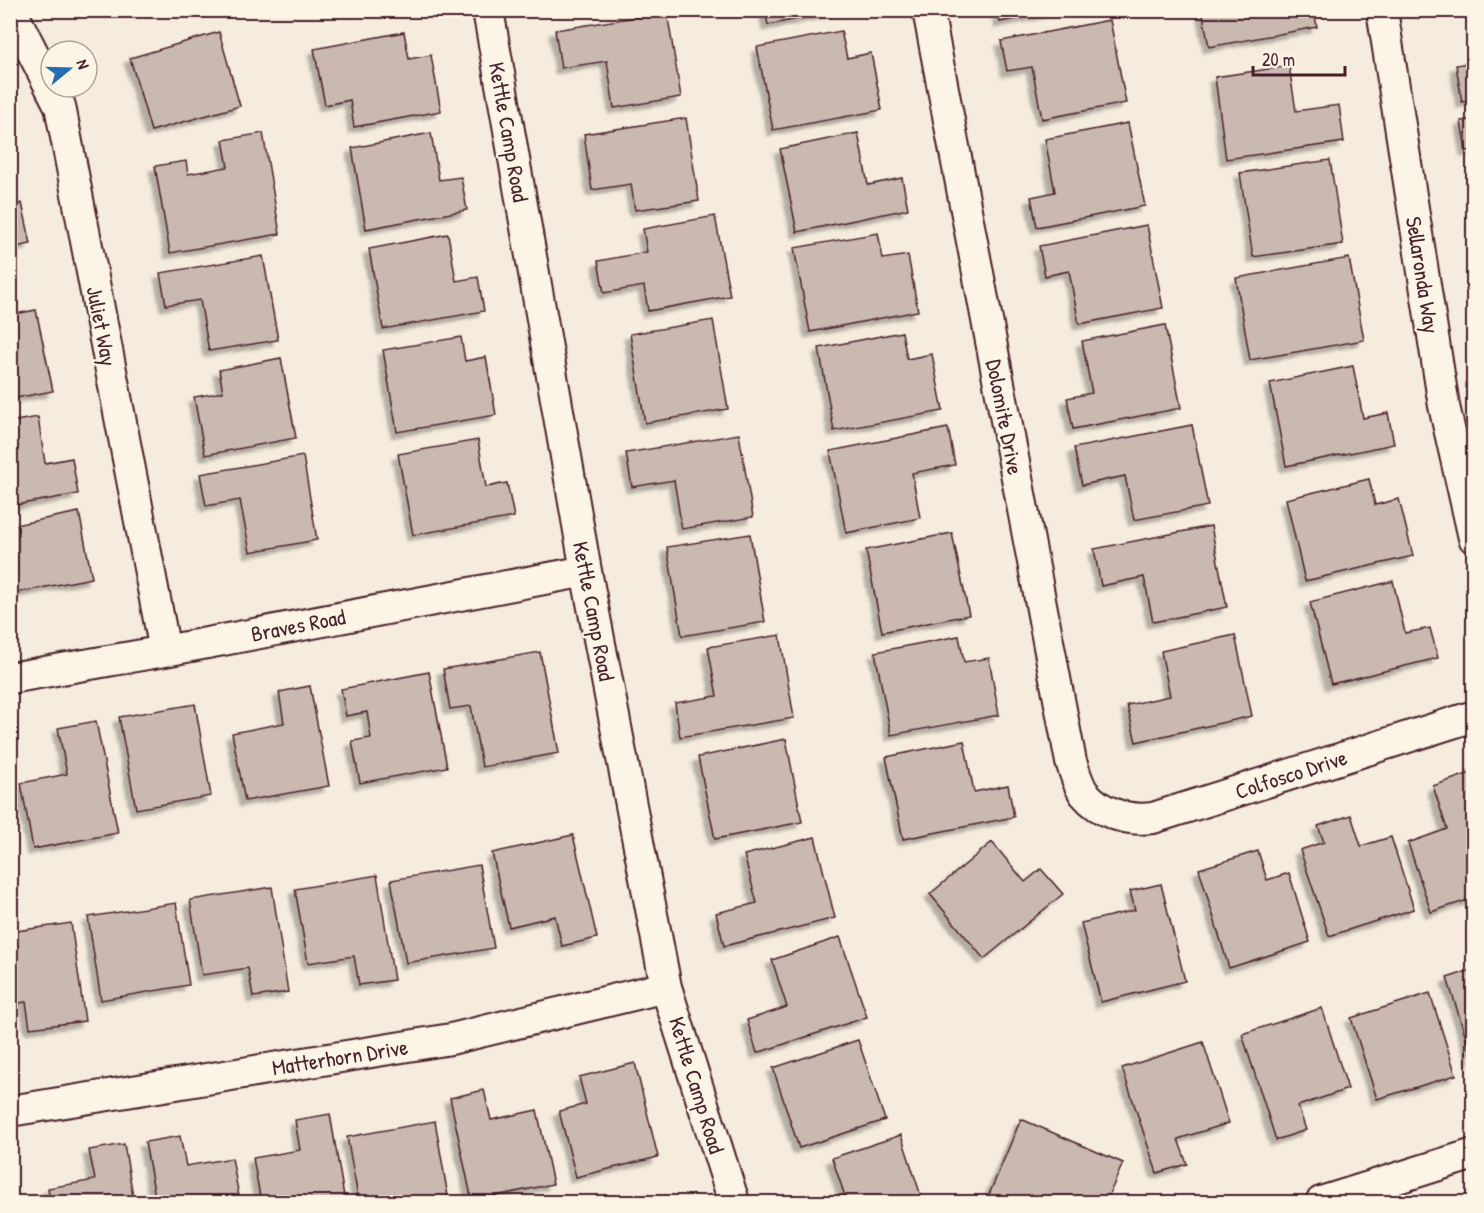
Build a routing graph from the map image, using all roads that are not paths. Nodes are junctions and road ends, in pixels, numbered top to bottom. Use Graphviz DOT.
graph roads {
  1 [pos="11,10"];
  2 [pos="488,10"];
  3 [pos="928,10"];
  4 [pos="1382,10"];
  5 [pos="1473,538"];
  6 [pos="586,571"];
  7 [pos="165,651"];
  8 [pos="10,678"];
  9 [pos="1473,716"];
  10 [pos="1107,811"];
  11 [pos="666,987"];
  12 [pos="10,1111"];
  13 [pos="1473,1154"];
  14 [pos="734,1203"];
  15 [pos="1321,1203"];
  1 -- 7 [label="street, Juliet Way"];
  2 -- 6 [label="street, Kettle Camp Road"];
  3 -- 10 [label="street, Dolomite Drive"];
  4 -- 5 [label="street, Sellaronda Way"];
  6 -- 7 [label="street, Braves Road"];
  6 -- 11 [label="street, Kettle Camp Road"];
  7 -- 8 [label="street, Braves Road"];
  9 -- 10 [label="street, Colfosco Drive"];
  11 -- 12 [label="street, Matterhorn Drive"];
  11 -- 14 [label="street, Kettle Camp Road"];
  13 -- 15 [label="street"];
}
